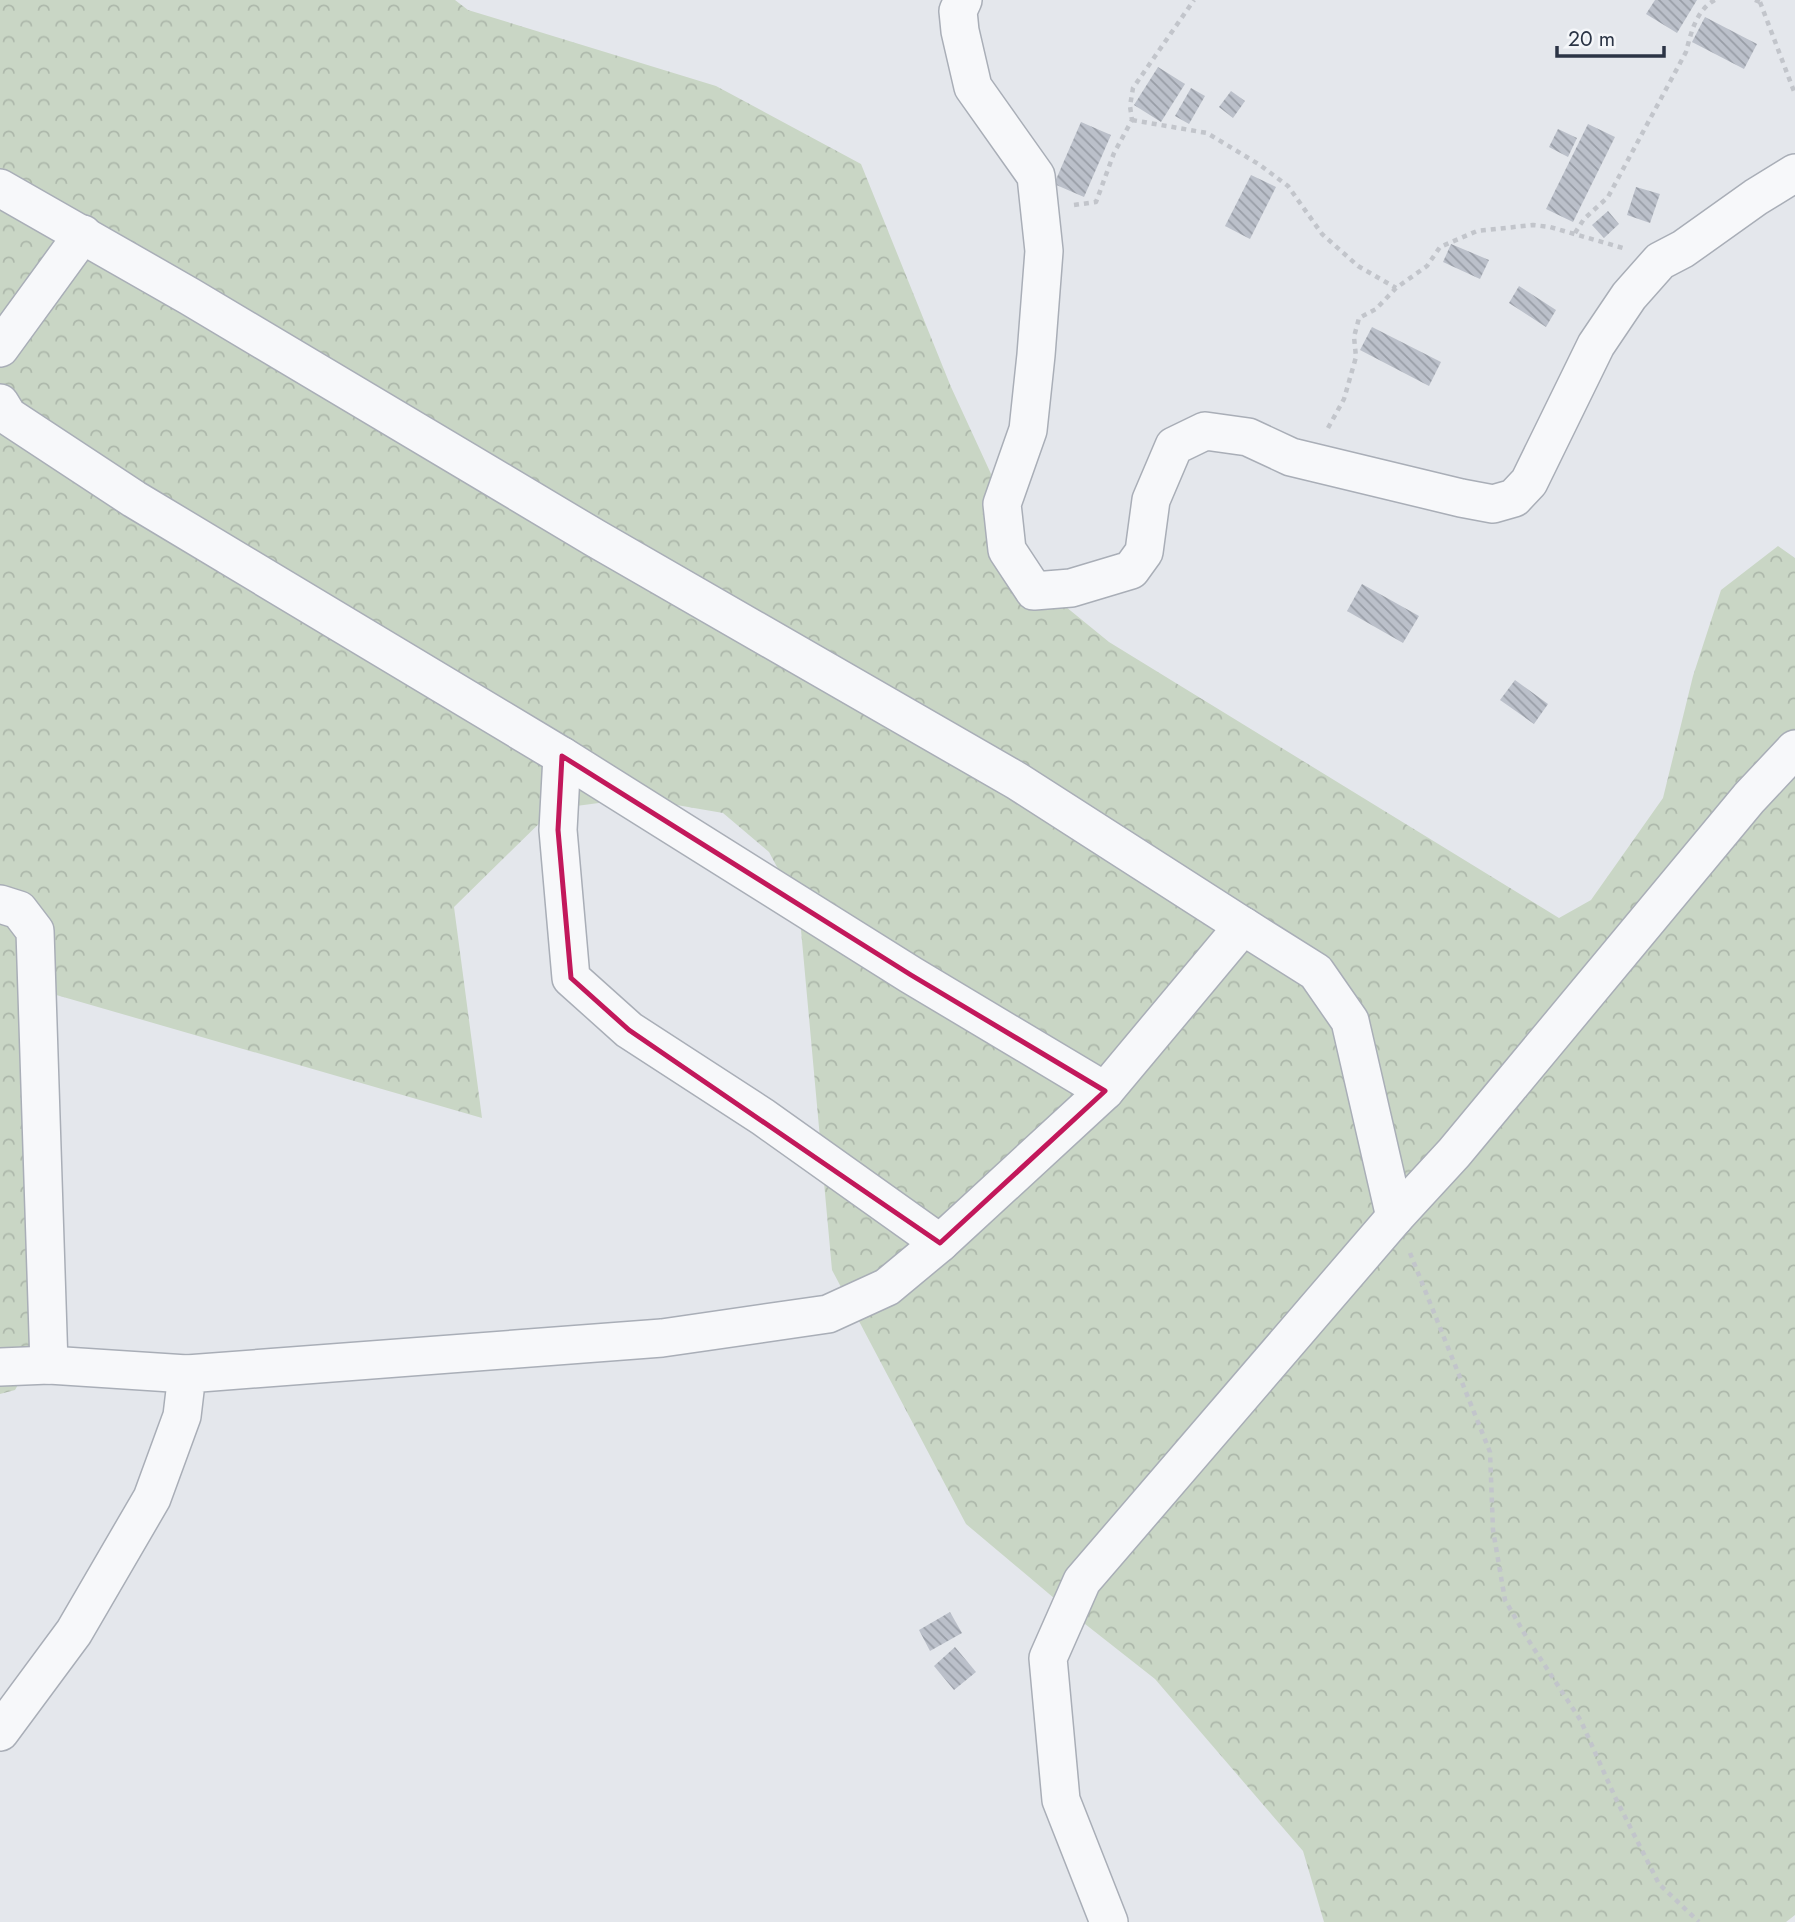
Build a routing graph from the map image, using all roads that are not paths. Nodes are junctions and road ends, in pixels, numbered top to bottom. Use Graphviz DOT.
graph roads {
  1 [pos="963,0"];
  2 [pos="1795,173"];
  3 [pos="0,188"];
  4 [pos="83,234"];
  5 [pos="0,348"];
  6 [pos="0,403"];
  7 [pos="1795,749"];
  8 [pos="562,756"];
  9 [pos="0,904"];
  10 [pos="1243,926"];
  11 [pos="1105,1091"];
  12 [pos="1395,1217"];
  13 [pos="940,1243"];
  14 [pos="49,1366"];
  15 [pos="0,1367"];
  16 [pos="187,1374"];
  17 [pos="0,1732"];
  18 [pos="1109,1922"];
  1 -- 2 [label="street"];
  3 -- 4 [label="street"];
  4 -- 5 [label="street"];
  4 -- 10 [label="street"];
  6 -- 8 [label="street"];
  7 -- 12 [label="street"];
  8 -- 11 [label="street"];
  8 -- 13 [label="street"];
  9 -- 14 [label="street"];
  10 -- 11 [label="street"];
  10 -- 12 [label="street"];
  11 -- 13 [label="street"];
  12 -- 18 [label="street"];
  13 -- 16 [label="street"];
  14 -- 15 [label="street"];
  14 -- 16 [label="street"];
  16 -- 17 [label="street"];
}
